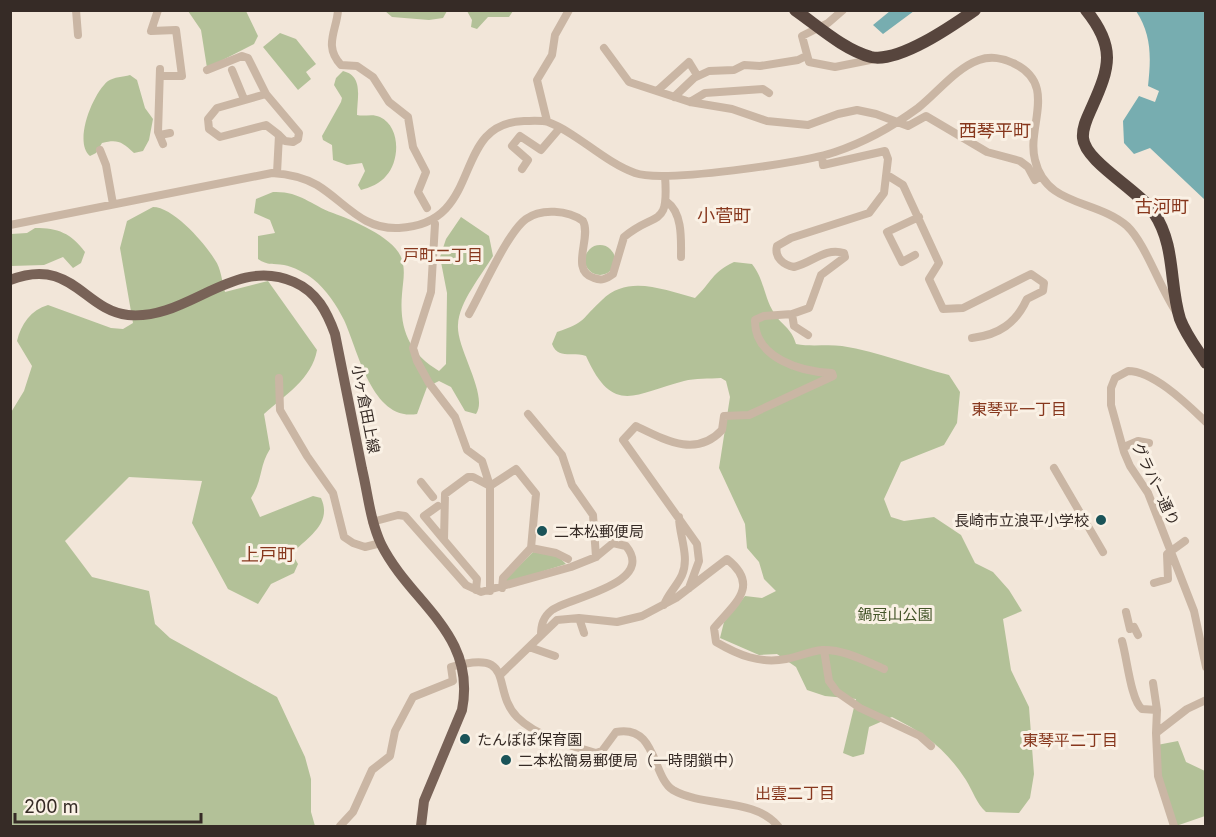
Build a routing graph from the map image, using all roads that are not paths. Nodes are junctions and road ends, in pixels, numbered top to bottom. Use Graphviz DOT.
graph roads {
  1 [pos="76,10"];
  2 [pos="158,10"];
  3 [pos="338,10"];
  4 [pos="569,10"];
  5 [pos="795,10"];
  6 [pos="843,10"];
  7 [pos="975,10"];
  8 [pos="1086,10"];
  9 [pos="819,26"];
  10 [pos="78,35"];
  11 [pos="604,48"];
  12 [pos="806,56"];
  13 [pos="880,58"];
  14 [pos="207,70"];
  15 [pos="232,70"];
  16 [pos="697,75"];
  17 [pos="657,91"];
  18 [pos="769,93"];
  19 [pos="266,94"];
  20 [pos="674,97"];
  21 [pos="244,99"];
  22 [pos="690,102"];
  23 [pos="547,121"];
  24 [pos="897,122"];
  25 [pos="559,129"];
  26 [pos="170,133"];
  27 [pos="160,135"];
  28 [pos="279,135"];
  29 [pos="163,144"];
  30 [pos="100,150"];
  31 [pos="822,156"];
  32 [pos="522,169"];
  33 [pos="277,173"];
  34 [pos="887,175"];
  35 [pos="665,176"];
  36 [pos="1041,176"];
  37 [pos="667,202"];
  38 [pos="113,204"];
  39 [pos="427,208"];
  40 [pos="919,217"];
  41 [pos="10,225"];
  42 [pos="435,225"];
  43 [pos="915,255"];
  44 [pos="681,257"];
  45 [pos="1033,268"];
  46 [pos="10,280"];
  47 [pos="1011,284"];
  48 [pos="469,314"];
  49 [pos="792,314"];
  50 [pos="1180,319"];
  51 [pos="808,335"];
  52 [pos="972,338"];
  53 [pos="1206,363"];
  54 [pos="279,378"];
  55 [pos="528,414"];
  56 [pos="1206,422"];
  57 [pos="1149,443"];
  58 [pos="1124,447"];
  59 [pos="1054,468"];
  60 [pos="421,482"];
  61 [pos="490,486"];
  62 [pos="433,497"];
  63 [pos="438,506"];
  64 [pos="679,517"];
  65 [pos="372,522"];
  66 [pos="444,540"];
  67 [pos="1185,541"];
  68 [pos="381,543"];
  69 [pos="531,548"];
  70 [pos="1171,550"];
  71 [pos="1103,552"];
  72 [pos="596,557"];
  73 [pos="568,560"];
  74 [pos="1154,584"];
  75 [pos="502,588"];
  76 [pos="689,588"];
  77 [pos="476,590"];
  78 [pos="490,591"];
  79 [pos="664,605"];
  80 [pos="579,618"];
  81 [pos="1117,621"];
  82 [pos="584,633"];
  83 [pos="541,635"];
  84 [pos="1138,635"];
  85 [pos="1122,641"];
  86 [pos="529,647"];
  87 [pos="824,650"];
  88 [pos="555,656"];
  89 [pos="462,663"];
  90 [pos="1206,667"];
  91 [pos="884,669"];
  92 [pos="501,674"];
  93 [pos="1153,683"];
  94 [pos="1206,700"];
  95 [pos="1157,710"];
  96 [pos="1156,733"];
  97 [pos="931,746"];
  98 [pos="777,825"];
  99 [pos="340,826"];
  100 [pos="421,826"];
  101 [pos="1174,826"];
  1 -- 10 [label="street"];
  2 -- 27 [label="street"];
  3 -- 39 [label="street"];
  4 -- 23 [label="street"];
  5 -- 9 [label="highway"];
  6 -- 9 [label="street"];
  7 -- 13 [label="highway"];
  8 -- 50 [label="highway"];
  9 -- 12 [label="street"];
  9 -- 13 [label="highway"];
  11 -- 17 [label="street"];
  12 -- 13 [label="street"];
  12 -- 16 [label="street"];
  14 -- 19 [label="street"];
  15 -- 21 [label="street"];
  16 -- 17 [label="street"];
  16 -- 20 [label="street"];
  17 -- 20 [label="street"];
  18 -- 22 [label="street"];
  19 -- 21 [label="street"];
  19 -- 28 [label="street"];
  20 -- 22 [label="street"];
  21 -- 28 [label="street"];
  22 -- 24 [label="street"];
  23 -- 25 [label="street"];
  23 -- 33 [label="street"];
  24 -- 31 [label="street"];
  24 -- 36 [label="street"];
  24 -- 36 [label="street"];
  25 -- 32 [label="street"];
  25 -- 35 [label="street"];
  26 -- 27 [label="street"];
  27 -- 29 [label="street"];
  28 -- 33 [label="street"];
  30 -- 38 [label="street"];
  31 -- 34 [label="street"];
  31 -- 35 [label="street"];
  33 -- 38 [label="street"];
  34 -- 40 [label="street"];
  34 -- 49 [label="street"];
  35 -- 37 [label="street"];
  36 -- 50 [label="street"];
  37 -- 44 [label="street"];
  37 -- 48 [label="street"];
  38 -- 41 [label="street"];
  40 -- 43 [label="street"];
  40 -- 47 [label="street"];
  42 -- 61 [label="street"];
  45 -- 47 [label="street"];
  46 -- 65 [label="main road, 小ヶ倉田上線"];
  47 -- 52 [label="street"];
  49 -- 51 [label="street"];
  49 -- 64 [label="street"];
  50 -- 53 [label="highway"];
  54 -- 68 [label="street"];
  55 -- 72 [label="street"];
  56 -- 58 [label="street, グラバー通り"];
  57 -- 58 [label="street"];
  58 -- 70 [label="street, グラバー通り"];
  59 -- 71 [label="street"];
  60 -- 62 [label="street"];
  61 -- 66 [label="street"];
  61 -- 69 [label="street"];
  61 -- 78 [label="street"];
  63 -- 66 [label="street"];
  64 -- 76 [label="street"];
  64 -- 79 [label="street"];
  65 -- 68 [label="main road, 小ヶ倉田上線"];
  65 -- 77 [label="street"];
  66 -- 77 [label="street"];
  67 -- 70 [label="street"];
  68 -- 89 [label="main road, 小ヶ倉田上線"];
  69 -- 73 [label="street"];
  69 -- 75 [label="street"];
  70 -- 74 [label="street"];
  70 -- 90 [label="street, グラバー通り"];
  72 -- 75 [label="street"];
  72 -- 83 [label="street"];
  75 -- 78 [label="street"];
  76 -- 79 [label="street"];
  76 -- 87 [label="street"];
  77 -- 78 [label="street"];
  79 -- 80 [label="street"];
  80 -- 82 [label="street"];
  80 -- 83 [label="street"];
  81 -- 84 [label="street"];
  83 -- 86 [label="street"];
  85 -- 95 [label="street"];
  86 -- 88 [label="street"];
  86 -- 92 [label="street"];
  87 -- 91 [label="street"];
  87 -- 97 [label="street"];
  89 -- 92 [label="street"];
  89 -- 99 [label="street"];
  89 -- 100 [label="main road, 小ヶ倉田上線"];
  92 -- 98 [label="street"];
  93 -- 95 [label="street"];
  94 -- 96 [label="street"];
  95 -- 96 [label="street"];
  96 -- 101 [label="street"];
}
